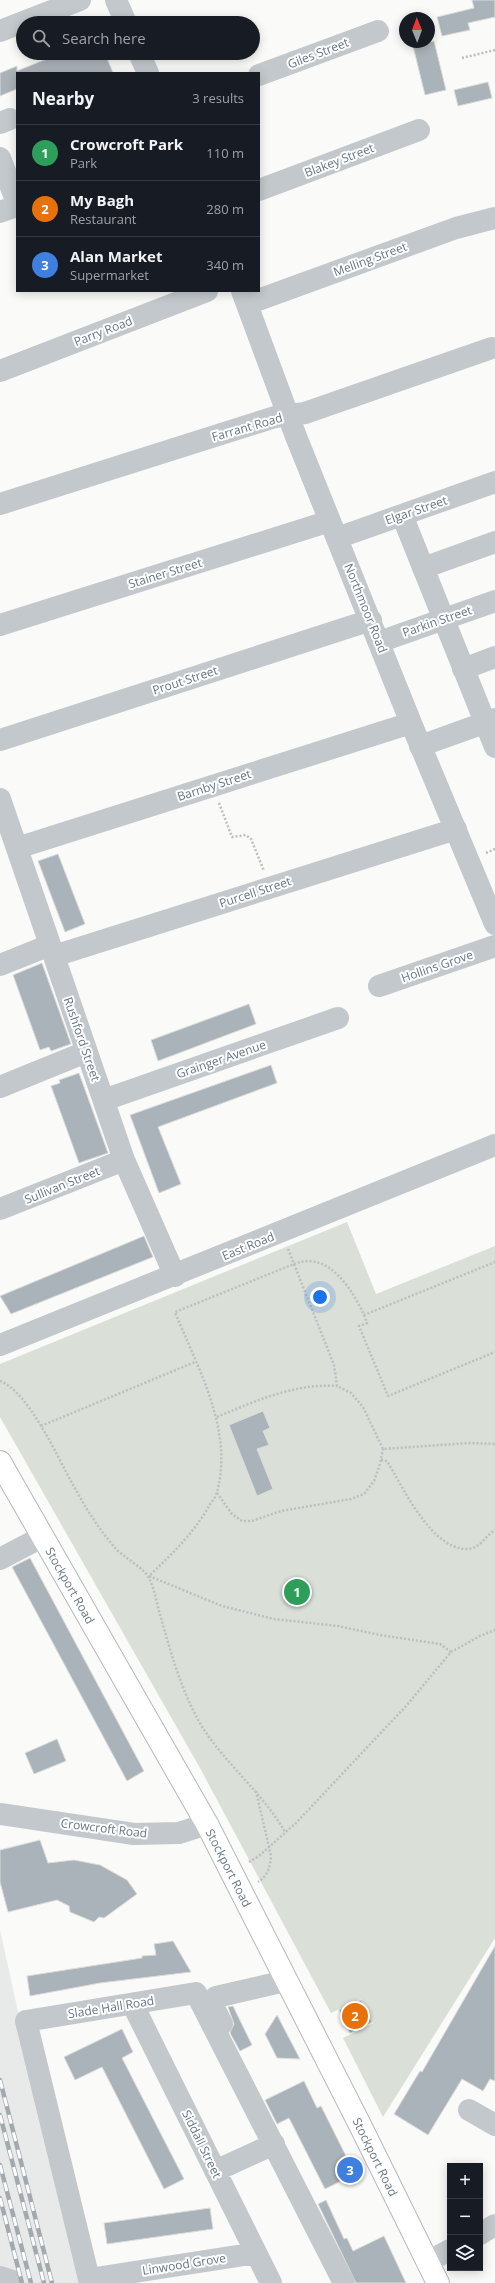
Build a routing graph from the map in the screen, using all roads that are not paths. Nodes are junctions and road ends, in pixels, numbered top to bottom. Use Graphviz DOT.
graph roads {
  1 [pos="80,0"];
  2 [pos="116,0"];
  3 [pos="39,16"];
  4 [pos="123,16"];
  5 [pos="16,25"];
  6 [pos="0,31"];
  7 [pos="378,31"];
  8 [pos="142,60"];
  9 [pos="148,72"];
  10 [pos="260,75"];
  11 [pos="419,130"];
  12 [pos="0,158"];
  13 [pos="260,190"];
  14 [pos="16,201"];
  15 [pos="16,204"];
  16 [pos="0,212"];
  17 [pos="495,218"];
  18 [pos="204,292"];
  19 [pos="259,292"];
  20 [pos="260,292"];
  21 [pos="244,297"];
  22 [pos="492,348"];
  23 [pos="0,371"];
  24 [pos="288,415"];
  25 [pos="495,482"];
  26 [pos="0,504"];
  27 [pos="402,515"];
  28 [pos="334,529"];
  29 [pos="495,542"];
  30 [pos="423,568"];
  31 [pos="495,601"];
  32 [pos="443,619"];
  33 [pos="371,620"];
  34 [pos="0,625"];
  35 [pos="379,642"];
  36 [pos="495,658"];
  37 [pos="463,669"];
  38 [pos="490,721"];
  39 [pos="411,723"];
  40 [pos="0,740"];
  41 [pos="420,746"];
  42 [pos="495,747"];
  43 [pos="0,799"];
  44 [pos="456,829"];
  45 [pos="11,847"];
  46 [pos="495,924"];
  47 [pos="495,946"];
  48 [pos="52,951"];
  49 [pos="0,965"];
  50 [pos="379,986"];
  51 [pos="338,1018"];
  52 [pos="86,1052"];
  53 [pos="0,1087"];
  54 [pos="104,1100"];
  55 [pos="495,1145"];
  56 [pos="124,1160"];
  57 [pos="0,1209"];
  58 [pos="175,1276"];
  59 [pos="0,1345"];
  60 [pos="0,1462"];
  61 [pos="42,1537"];
  62 [pos="0,1559"];
  63 [pos="0,1814"];
  64 [pos="207,1824"];
  65 [pos="285,1981"];
  66 [pos="132,2004"];
  67 [pos="247,2074"];
  68 [pos="469,2110"];
  69 [pos="495,2125"];
  70 [pos="274,2144"];
  71 [pos="215,2171"];
  72 [pos="495,2225"];
  73 [pos="483,2232"];
  74 [pos="447,2252"];
  75 [pos="256,2253"];
  76 [pos="428,2262"];
  77 [pos="90,2281"];
  78 [pos="271,2283"];
  79 [pos="344,2283"];
  80 [pos="438,2283"];
  1 -- 3 [label="street"];
  2 -- 4 [label="street"];
  5 -- 6 [label="street"];
  7 -- 10 [label="street, Giles Street"];
  8 -- 9 [label="street"];
  11 -- 13 [label="street, Blakey Street"];
  12 -- 14 [label="street"];
  15 -- 16 [label="street"];
  17 -- 20 [label="street, Melling Street"];
  18 -- 23 [label="street, Parry Road"];
  19 -- 21 [label="street, Melling Street"];
  21 -- 24 [label="street, Northmoor Road"];
  22 -- 24 [label="street, Farrant Road"];
  24 -- 26 [label="street, Farrant Road"];
  24 -- 28 [label="street, Northmoor Road"];
  25 -- 27 [label="street, Elgar Street"];
  27 -- 28 [label="street, Elgar Street"];
  27 -- 30 [label="street"];
  28 -- 33 [label="street, Northmoor Road"];
  28 -- 34 [label="street, Stainer Street"];
  29 -- 30 [label="street"];
  30 -- 32 [label="street"];
  31 -- 32 [label="street, Parkin Street"];
  32 -- 35 [label="street, Parkin Street"];
  32 -- 37 [label="street"];
  33 -- 35 [label="street, Northmoor Road"];
  33 -- 40 [label="street, Prout Street"];
  35 -- 39 [label="street, Northmoor Road"];
  36 -- 37 [label="street"];
  37 -- 38 [label="street"];
  38 -- 41 [label="street"];
  38 -- 42 [label="street"];
  39 -- 41 [label="street, Northmoor Road"];
  39 -- 45 [label="street, Barnby Street"];
  41 -- 44 [label="street, Northmoor Road"];
  43 -- 45 [label="street, Rushford Street"];
  44 -- 46 [label="street, Northmoor Road"];
  44 -- 48 [label="street, Purcell Street"];
  45 -- 48 [label="street, Rushford Street"];
  47 -- 50 [label="street, Hollins Grove"];
  48 -- 49 [label="street, Purcell Street"];
  48 -- 52 [label="street, Rushford Street"];
  51 -- 54 [label="street, Grainger Avenue"];
  52 -- 53 [label="street"];
  52 -- 54 [label="street, Rushford Street"];
  54 -- 56 [label="street, Rushford Street"];
  55 -- 58 [label="street, East Road"];
  56 -- 57 [label="street, Sullivan Street"];
  56 -- 58 [label="street, Rushford Street"];
  58 -- 59 [label="street, East Road"];
  60 -- 61 [label="highway, Stockport Road"];
  61 -- 62 [label="street"];
  61 -- 64 [label="highway, Stockport Road"];
  63 -- 64 [label="street, Crowcroft Road"];
  64 -- 65 [label="highway, Stockport Road"];
  65 -- 67 [label="street"];
  65 -- 76 [label="highway, Stockport Road"];
  66 -- 70 [label="street, Slade Hall Road"];
  66 -- 71 [label="street, Siddall Street"];
  66 -- 77 [label="street, Slade Hall Road"];
  68 -- 69 [label="street"];
  70 -- 71 [label="street"];
  70 -- 79 [label="street"];
  71 -- 75 [label="street, Siddall Street"];
  72 -- 73 [label="street"];
  74 -- 76 [label="street"];
  75 -- 77 [label="street, Linwood Grove"];
  75 -- 78 [label="street, Siddall Street"];
  76 -- 80 [label="highway, Stockport Road"];
}
